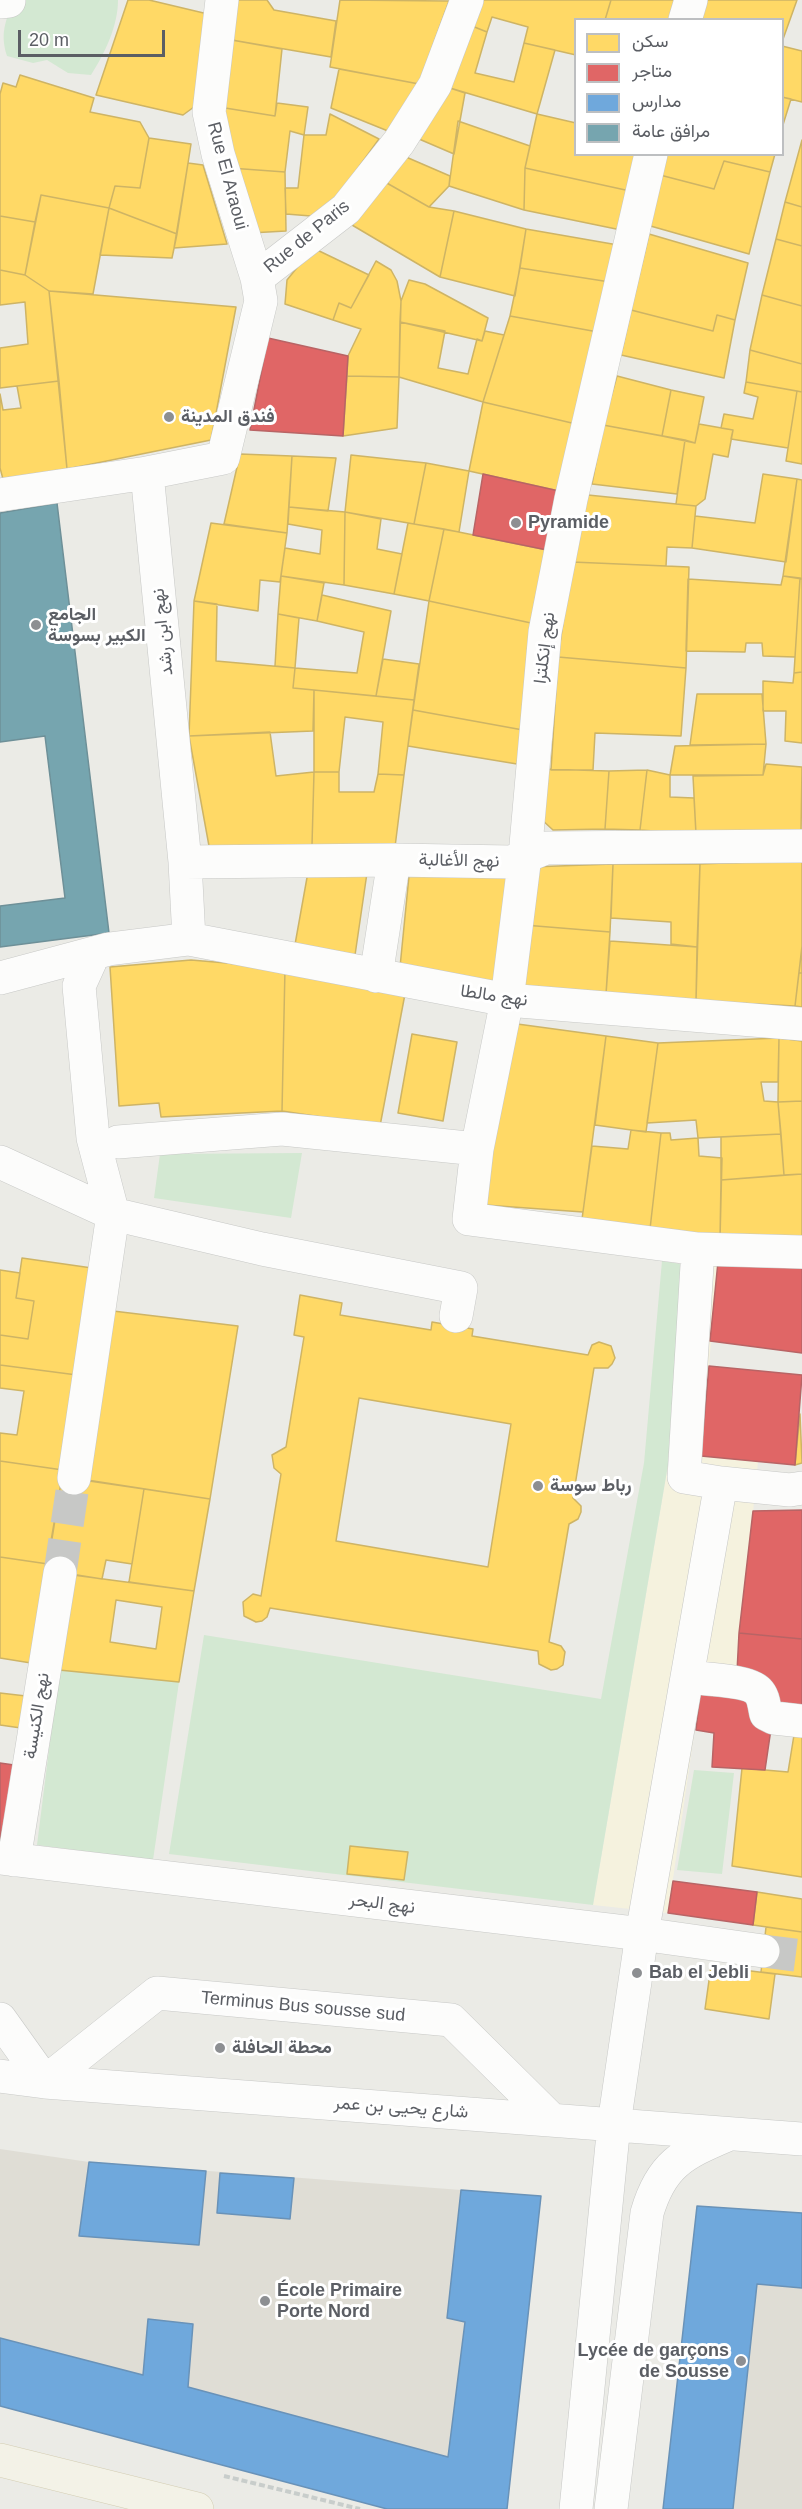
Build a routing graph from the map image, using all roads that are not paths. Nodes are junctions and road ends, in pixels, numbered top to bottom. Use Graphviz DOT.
graph roads {
  1 [pos="222,0"];
  2 [pos="467,0"];
  3 [pos="691,0"];
  4 [pos="686,18"];
  5 [pos="651,156"];
  6 [pos="257,278"];
  7 [pos="147,473"];
  8 [pos="0,495"];
  9 [pos="802,846"];
  10 [pos="525,856"];
  11 [pos="393,860"];
  12 [pos="185,862"];
  13 [pos="189,939"];
  14 [pos="94,953"];
  15 [pos="376,976"];
  16 [pos="0,978"];
  17 [pos="507,1000"];
  18 [pos="802,1024"];
  19 [pos="118,1142"];
  20 [pos="477,1149"];
  21 [pos="0,1162"];
  22 [pos="113,1214"];
  23 [pos="698,1249"];
  24 [pos="802,1252"];
  25 [pos="456,1316"];
  26 [pos="74,1478"];
  27 [pos="721,1483"];
  28 [pos="802,1488"];
  29 [pos="60,1573"];
  30 [pos="687,1677"];
  31 [pos="802,1721"];
  32 [pos="7,1859"];
  33 [pos="642,1934"];
  34 [pos="763,1952"];
  35 [pos="0,2019"];
  36 [pos="0,2076"];
  37 [pos="45,2082"];
  38 [pos="551,2119"];
  39 [pos="614,2124"];
  40 [pos="731,2134"];
  41 [pos="802,2139"];
  42 [pos="0,2460"];
  43 [pos="197,2509"];
  44 [pos="576,2509"];
  45 [pos="611,2509"];
  1 -- 6 [label="street, Rue El Araoui"];
  2 -- 6 [label="street, Rue de Paris"];
  3 -- 4 [label="street"];
  5 -- 10 [label="street, نهج إنكلترا"];
  6 -- 7 [label="street, Rue de Paris"];
  7 -- 8 [label="street"];
  7 -- 12 [label="street, نهج ابن رشد"];
  9 -- 10 [label="street, نهج الأغالبة"];
  10 -- 11 [label="street, نهج الأغالبة"];
  10 -- 17 [label="street, نهج إنكلترا"];
  11 -- 12 [label="street, نهج الأغالبة"];
  11 -- 15 [label="street"];
  12 -- 13 [label="street, نهج ابن رشد"];
  13 -- 14 [label="street, نهج مالطا"];
  13 -- 15 [label="street, نهج مالطا"];
  14 -- 16 [label="street, نهج مالطا"];
  14 -- 22 [label="street"];
  15 -- 17 [label="street, نهج مالطا"];
  17 -- 18 [label="street, نهج مالطا"];
  17 -- 20 [label="street, نهج إنكلترا"];
  19 -- 20 [label="street"];
  20 -- 23 [label="street, نهج إنكلترا"];
  21 -- 22 [label="street"];
  22 -- 25 [label="street"];
  22 -- 26 [label="street"];
  23 -- 24 [label="street"];
  23 -- 27 [label="street"];
  27 -- 28 [label="street"];
  27 -- 30 [label="street"];
  29 -- 32 [label="street, نهج الكنيسة"];
  30 -- 31 [label="street"];
  30 -- 33 [label="street"];
  32 -- 33 [label="street, نهج البحر"];
  33 -- 34 [label="street, نهج البحر"];
  33 -- 39 [label="street"];
  35 -- 37 [label="street"];
  36 -- 37 [label="street, شارع يحيى بن عمر"];
  37 -- 38 [label="street, شارع يحيى بن عمر"];
  37 -- 38 [label="street, Terminus Bus sousse sud"];
  38 -- 39 [label="street, شارع يحيى بن عمر"];
  39 -- 40 [label="street, شارع يحيى بن عمر"];
  39 -- 44 [label="street"];
  40 -- 41 [label="street, شارع يحيى بن عمر"];
  40 -- 45 [label="street"];
  42 -- 43 [label="main road"];
}
